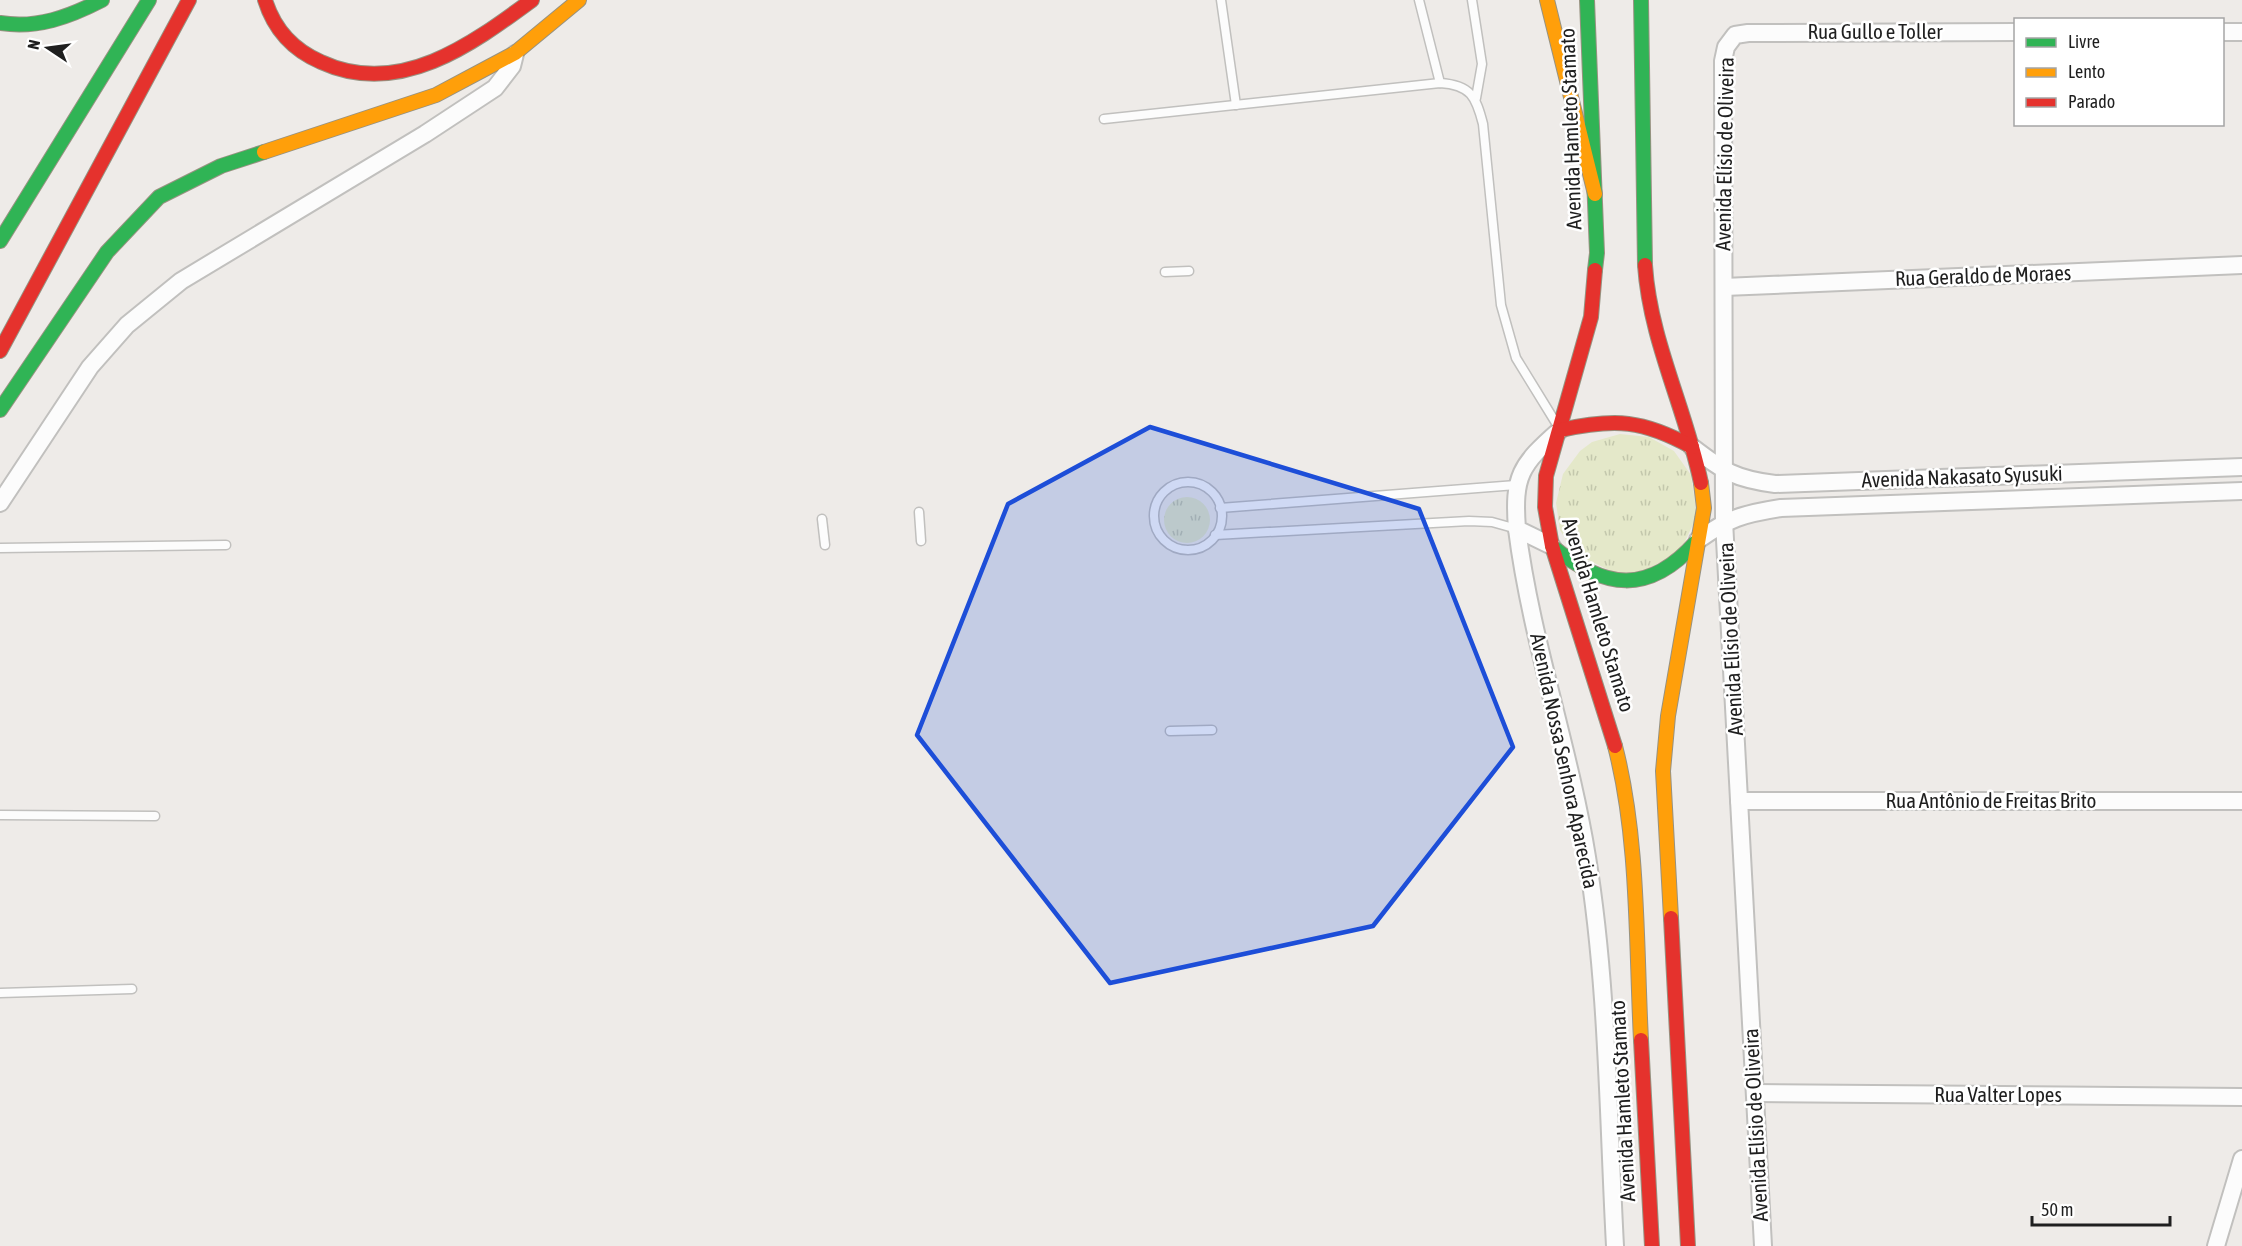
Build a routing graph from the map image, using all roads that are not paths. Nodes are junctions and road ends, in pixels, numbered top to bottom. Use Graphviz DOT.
graph roads {
  1 [pos="102,0"];
  2 [pos="149,0"];
  3 [pos="189,0"];
  4 [pos="266,0"];
  5 [pos="532,0"];
  6 [pos="579,0"];
  7 [pos="1221,0"];
  8 [pos="1419,0"];
  9 [pos="1472,0"];
  10 [pos="1547,0"];
  11 [pos="1587,0"];
  12 [pos="1641,0"];
  13 [pos="0,23"];
  14 [pos="2014,32"];
  15 [pos="2224,32"];
  16 [pos="2242,32"];
  17 [pos="1735,35"];
  18 [pos="515,53"];
  19 [pos="1440,83"];
  20 [pos="1476,98"];
  21 [pos="1236,105"];
  22 [pos="1104,119"];
  23 [pos="1594,194"];
  24 [pos="0,241"];
  25 [pos="2242,265"];
  26 [pos="1190,271"];
  27 [pos="1165,272"];
  28 [pos="1724,287"];
  29 [pos="0,351"];
  30 [pos="0,410"];
  31 [pos="1561,430"];
  32 [pos="1692,447"];
  33 [pos="2242,467"];
  34 [pos="1724,472"];
  35 [pos="1946,477"];
  36 [pos="1516,485"];
  37 [pos="2242,491"];
  38 [pos="1947,502"];
  39 [pos="0,503"];
  40 [pos="1220,508"];
  41 [pos="919,513"];
  42 [pos="822,519"];
  43 [pos="1724,521"];
  44 [pos="1517,528"];
  45 [pos="1215,535"];
  46 [pos="1698,540"];
  47 [pos="921,541"];
  48 [pos="226,545"];
  49 [pos="825,545"];
  50 [pos="1552,546"];
  51 [pos="0,548"];
  52 [pos="1212,730"];
  53 [pos="1170,731"];
  54 [pos="1739,801"];
  55 [pos="2242,801"];
  56 [pos="0,815"];
  57 [pos="155,816"];
  58 [pos="132,989"];
  59 [pos="0,993"];
  60 [pos="1755,1093"];
  61 [pos="2242,1097"];
  62 [pos="2242,1159"];
  63 [pos="1615,1246"];
  64 [pos="1652,1246"];
  65 [pos="1688,1246"];
  66 [pos="1763,1246"];
  67 [pos="2216,1246"];
  1 -- 13 [label="main road"];
  2 -- 24 [label="main road"];
  3 -- 29 [label="main road"];
  4 -- 5 [label="main road"];
  6 -- 18 [label="main road"];
  7 -- 21 [label="lane"];
  8 -- 19 [label="lane"];
  9 -- 20 [label="lane"];
  10 -- 23 [label="main road"];
  11 -- 23 [label="main road, Avenida Hamleto Stamato"];
  12 -- 32 [label="main road, Avenida Hamleto Stamato"];
  14 -- 17 [label="street, Rua Gullo e Toller"];
  15 -- 16 [label="street"];
  17 -- 28 [label="street, Avenida Elísio de Oliveira"];
  18 -- 30 [label="main road"];
  18 -- 39 [label="street"];
  19 -- 20 [label="lane"];
  19 -- 21 [label="lane"];
  20 -- 31 [label="lane"];
  21 -- 22 [label="lane"];
  23 -- 31 [label="main road, Avenida Hamleto Stamato"];
  25 -- 28 [label="street, Rua Geraldo de Moraes"];
  26 -- 27 [label="lane"];
  28 -- 34 [label="street, Avenida Elísio de Oliveira"];
  31 -- 32 [label="main road"];
  31 -- 36 [label="street"];
  31 -- 50 [label="main road, Avenida Hamleto Stamato"];
  32 -- 34 [label="street, Avenida Nakasato Syusuki"];
  32 -- 46 [label="main road, Avenida Hamleto Stamato"];
  33 -- 35 [label="street, Avenida Nakasato Syusuki"];
  34 -- 35 [label="street, Avenida Nakasato Syusuki"];
  34 -- 43 [label="street, Avenida Elísio de Oliveira"];
  35 -- 38 [label="street"];
  36 -- 40 [label="lane"];
  36 -- 44 [label="street, Avenida Nossa Senhora Aparecida"];
  37 -- 38 [label="street, Avenida Nakasato Syusuki"];
  38 -- 43 [label="street, Avenida Nakasato Syusuki"];
  40 -- 45 [label="lane"];
  40 -- 45 [label="lane"];
  41 -- 47 [label="lane"];
  42 -- 49 [label="lane"];
  43 -- 46 [label="street, Avenida Nakasato Syusuki"];
  43 -- 54 [label="street, Avenida Elísio de Oliveira"];
  44 -- 45 [label="lane"];
  44 -- 50 [label="street"];
  44 -- 63 [label="street, Avenida Nossa Senhora Aparecida"];
  46 -- 50 [label="main road"];
  46 -- 65 [label="main road, Avenida Hamleto Stamato"];
  48 -- 51 [label="lane"];
  50 -- 64 [label="main road, Avenida Hamleto Stamato"];
  52 -- 53 [label="lane"];
  54 -- 55 [label="street, Rua Antônio de Freitas Brito"];
  54 -- 60 [label="street, Avenida Elísio de Oliveira"];
  56 -- 57 [label="lane"];
  58 -- 59 [label="lane"];
  60 -- 61 [label="street, Rua Valter Lopes"];
  60 -- 66 [label="street, Avenida Elísio de Oliveira"];
  62 -- 67 [label="street"];
}
